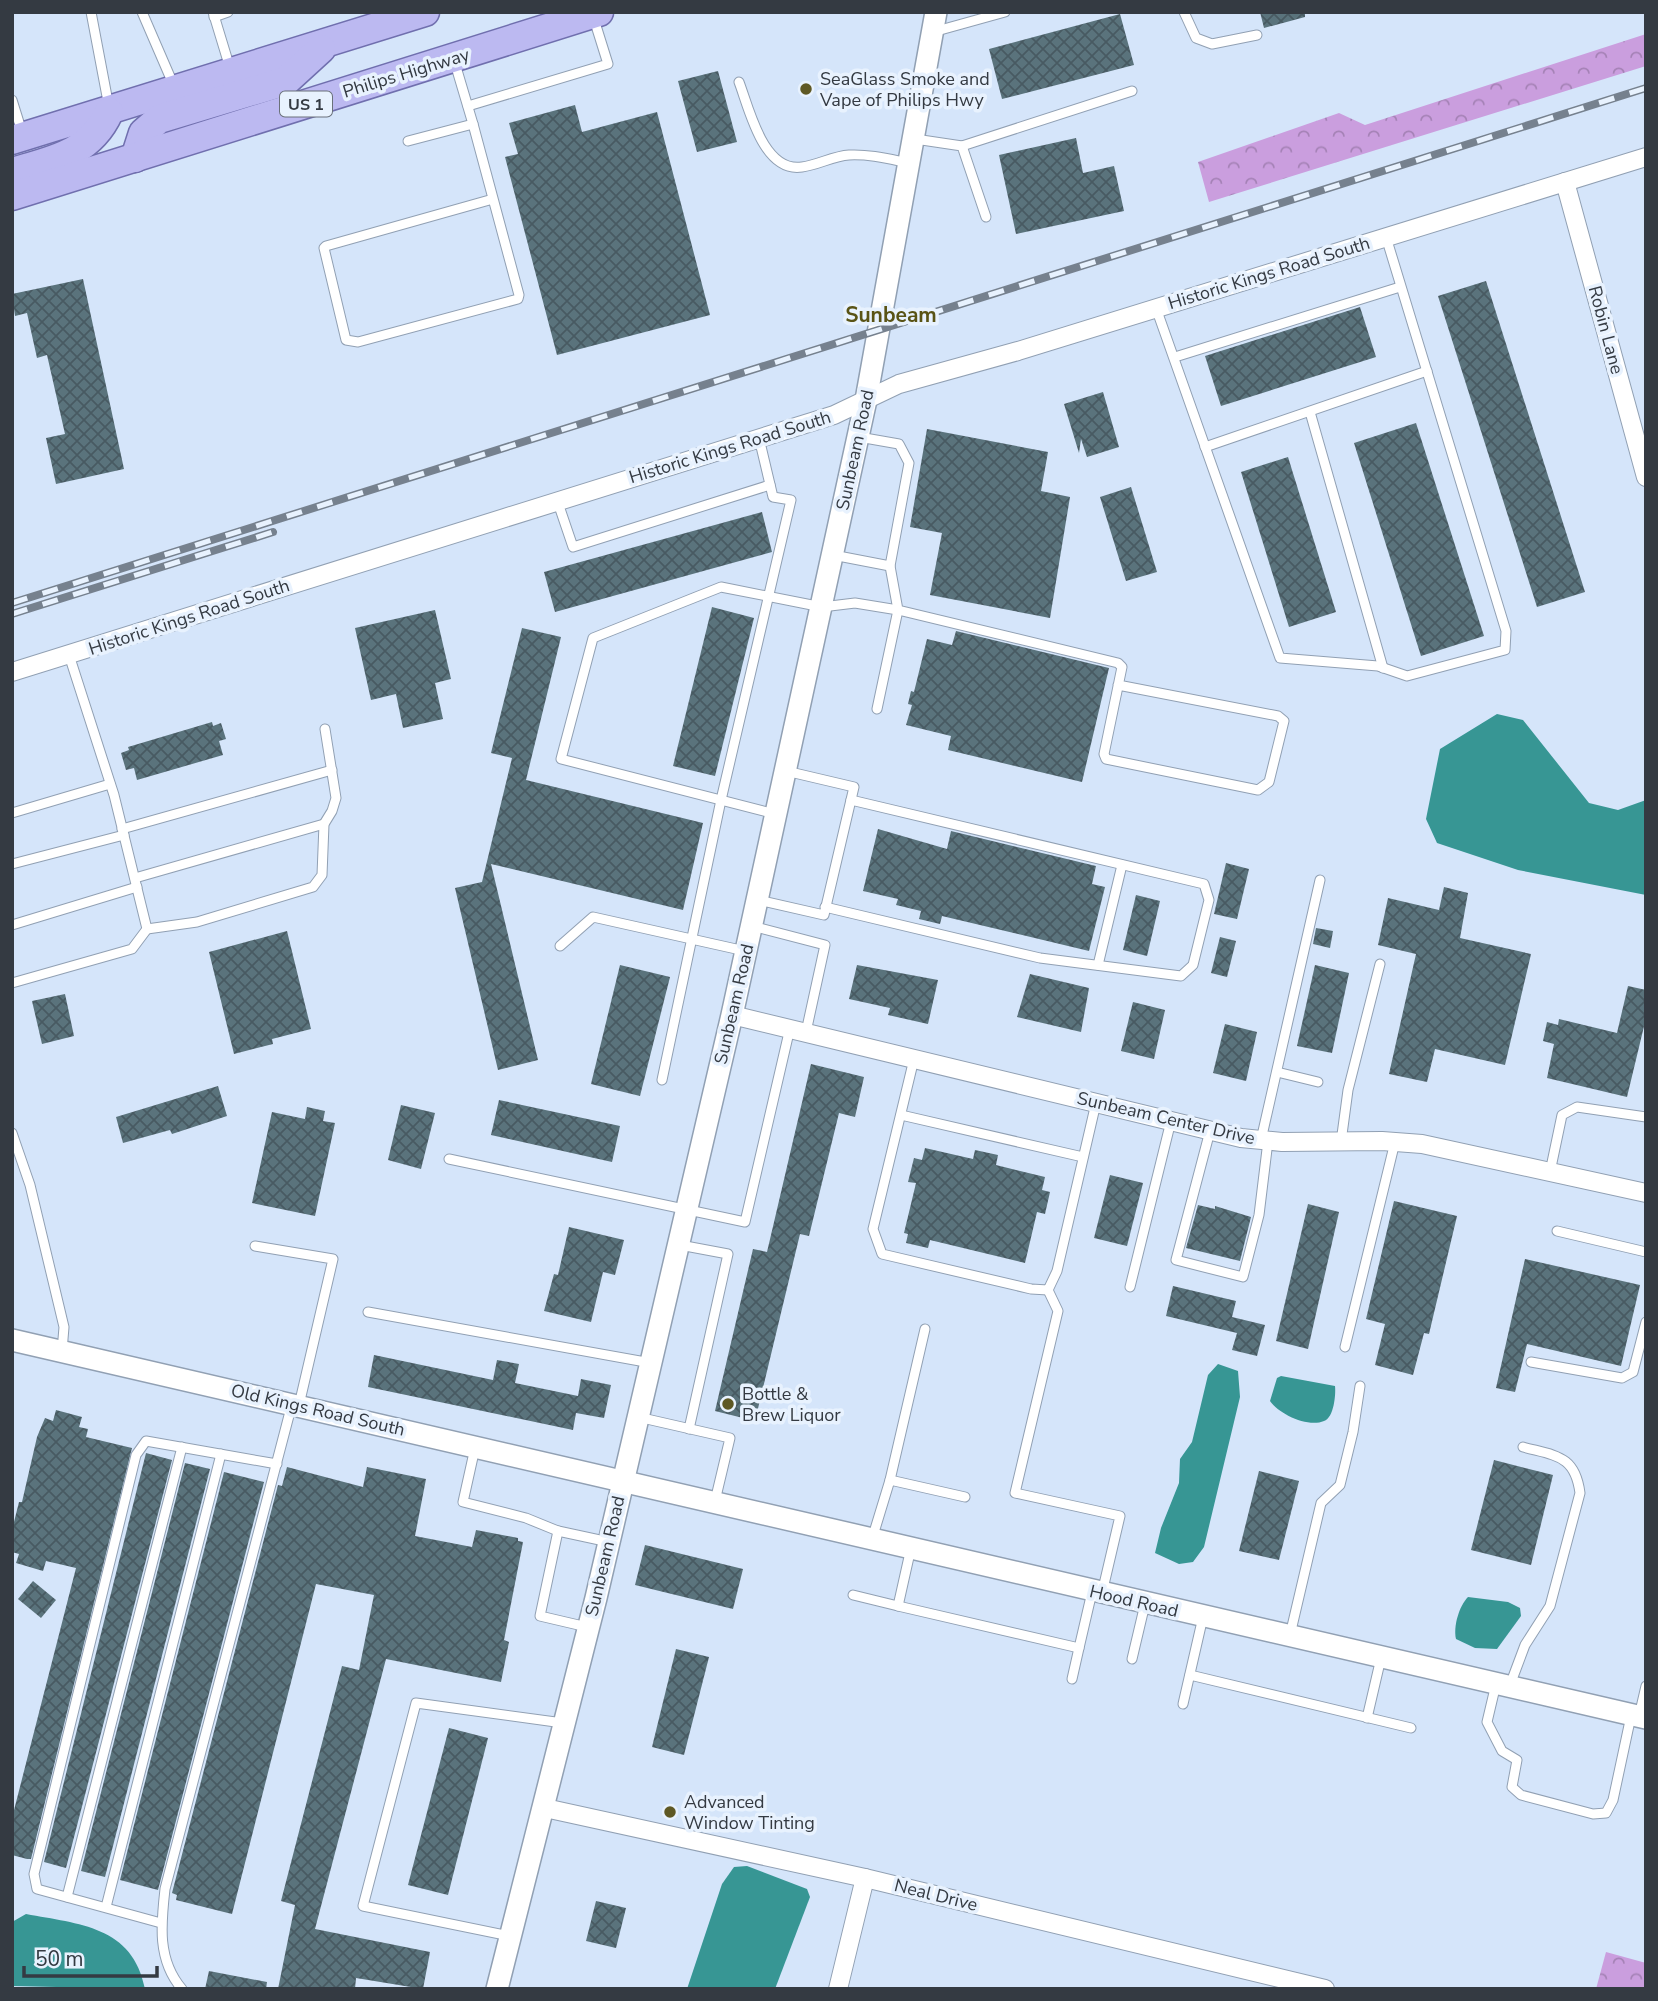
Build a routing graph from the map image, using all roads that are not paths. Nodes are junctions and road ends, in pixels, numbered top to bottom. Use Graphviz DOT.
graph roads {
  1 [pos="91,12"];
  2 [pos="142,12"];
  3 [pos="228,12"];
  4 [pos="425,12"];
  5 [pos="1184,12"];
  6 [pos="595,13"];
  7 [pos="998,13"];
  8 [pos="214,14"];
  9 [pos="934,22"];
  10 [pos="1257,35"];
  11 [pos="329,42"];
  12 [pos="453,58"];
  13 [pos="231,73"];
  14 [pos="739,82"];
  15 [pos="1132,90"];
  16 [pos="176,91"];
  17 [pos="12,100"];
  18 [pos="468,106"];
  19 [pos="109,112"];
  20 [pos="473,124"];
  21 [pos="18,139"];
  22 [pos="913,139"];
  23 [pos="408,141"];
  24 [pos="962,146"];
  25 [pos="1646,157"];
  26 [pos="135,158"];
  27 [pos="909,163"];
  28 [pos="12,172"];
  29 [pos="1565,182"];
  30 [pos="12,195"];
  31 [pos="493,199"];
  32 [pos="986,217"];
  33 [pos="1386,237"];
  34 [pos="1399,287"];
  35 [pos="1156,308"];
  36 [pos="1175,357"];
  37 [pos="1426,371"];
  38 [pos="866,400"];
  39 [pos="1310,412"];
  40 [pos="858,437"];
  41 [pos="759,438"];
  42 [pos="1205,447"];
  43 [pos="1646,477"];
  44 [pos="770,485"];
  45 [pos="557,500"];
  46 [pos="833,555"];
  47 [pos="890,566"];
  48 [pos="770,597"];
  49 [pos="822,607"];
  50 [pos="898,610"];
  51 [pos="69,655"];
  52 [pos="1383,668"];
  53 [pos="12,672"];
  54 [pos="1118,685"];
  55 [pos="877,709"];
  56 [pos="325,729"];
  57 [pos="332,770"];
  58 [pos="786,771"];
  59 [pos="110,783"];
  60 [pos="721,800"];
  61 [pos="851,800"];
  62 [pos="12,813"];
  63 [pos="776,814"];
  64 [pos="324,824"];
  65 [pos="123,832"];
  66 [pos="12,864"];
  67 [pos="1122,865"];
  68 [pos="1320,880"];
  69 [pos="136,883"];
  70 [pos="758,900"];
  71 [pos="825,907"];
  72 [pos="12,925"];
  73 [pos="752,926"];
  74 [pos="147,929"];
  75 [pos="692,941"];
  76 [pos="560,946"];
  77 [pos="746,951"];
  78 [pos="1380,964"];
  79 [pos="1098,965"];
  80 [pos="12,983"];
  81 [pos="732,1015"];
  82 [pos="798,1030"];
  83 [pos="914,1059"];
  84 [pos="1277,1072"];
  85 [pos="662,1080"];
  86 [pos="1318,1082"];
  87 [pos="1096,1103"];
  88 [pos="901,1115"];
  89 [pos="1646,1117"];
  90 [pos="1171,1121"];
  91 [pos="1210,1131"];
  92 [pos="12,1133"];
  93 [pos="1265,1140"];
  94 [pos="1341,1142"];
  95 [pos="1395,1142"];
  96 [pos="1083,1157"];
  97 [pos="449,1159"];
  98 [pos="1550,1173"];
  99 [pos="1646,1193"];
  100 [pos="687,1209"];
  101 [pos="1557,1231"];
  102 [pos="678,1244"];
  103 [pos="255,1246"];
  104 [pos="1646,1252"];
  105 [pos="1130,1287"];
  106 [pos="1048,1290"];
  107 [pos="368,1312"];
  108 [pos="1646,1322"];
  109 [pos="925,1329"];
  110 [pos="12,1340"];
  111 [pos="1345,1346"];
  112 [pos="62,1351"];
  113 [pos="1531,1362"];
  114 [pos="651,1363"];
  115 [pos="1360,1386"];
  116 [pos="295,1404"];
  117 [pos="638,1417"];
  118 [pos="689,1429"];
  119 [pos="182,1447"];
  120 [pos="475,1447"];
  121 [pos="1523,1447"];
  122 [pos="222,1454"];
  123 [pos="276,1464"];
  124 [pos="623,1480"];
  125 [pos="890,1480"];
  126 [pos="965,1497"];
  127 [pos="715,1501"];
  128 [pos="558,1531"];
  129 [pos="872,1539"];
  130 [pos="609,1542"];
  131 [pos="911,1548"];
  132 [pos="1097,1593"];
  133 [pos="853,1595"];
  134 [pos="1145,1604"];
  135 [pos="898,1606"];
  136 [pos="1203,1617"];
  137 [pos="589,1628"];
  138 [pos="1290,1636"];
  139 [pos="1079,1648"];
  140 [pos="1381,1658"];
  141 [pos="1132,1659"];
  142 [pos="1190,1675"];
  143 [pos="1072,1679"];
  144 [pos="1503,1685"];
  145 [pos="1646,1686"];
  146 [pos="1183,1704"];
  147 [pos="1638,1716"];
  148 [pos="1367,1718"];
  149 [pos="566,1723"];
  150 [pos="1411,1728"];
  151 [pos="545,1808"];
  152 [pos="865,1878"];
  153 [pos="67,1897"];
  154 [pos="106,1908"];
  155 [pos="161,1923"];
  156 [pos="511,1936"];
  157 [pos="182,1989"];
  158 [pos="497,1989"];
  159 [pos="838,1989"];
  160 [pos="1325,1989"];
  1 -- 19 [label="lane"];
  2 -- 16 [label="lane"];
  3 -- 8 [label="lane"];
  4 -- 11 [label="main road"];
  5 -- 10 [label="lane"];
  6 -- 12 [label="main road, Philips Highway / US 1"];
  6 -- 18 [label="lane"];
  7 -- 9 [label="lane"];
  8 -- 13 [label="lane"];
  9 -- 22 [label="street, Sunbeam Road"];
  11 -- 13 [label="main road"];
  11 -- 26 [label="main road"];
  12 -- 18 [label="lane"];
  12 -- 26 [label="main road, Philips Highway / US 1"];
  13 -- 16 [label="main road"];
  14 -- 27 [label="lane"];
  15 -- 24 [label="lane"];
  16 -- 19 [label="main road"];
  17 -- 21 [label="lane"];
  18 -- 20 [label="lane"];
  19 -- 21 [label="main road"];
  19 -- 28 [label="main road"];
  20 -- 23 [label="lane"];
  20 -- 31 [label="lane"];
  22 -- 24 [label="lane"];
  22 -- 27 [label="street, Sunbeam Road"];
  24 -- 32 [label="lane"];
  25 -- 29 [label="street, Historic Kings Road South"];
  26 -- 30 [label="main road, Philips Highway / US 1"];
  27 -- 38 [label="street, Sunbeam Road"];
  29 -- 33 [label="street, Historic Kings Road South"];
  29 -- 43 [label="street, Robin Lane"];
  31 -- 31 [label="lane"];
  33 -- 34 [label="lane"];
  33 -- 35 [label="street, Historic Kings Road South"];
  34 -- 36 [label="lane"];
  34 -- 37 [label="lane"];
  35 -- 36 [label="lane"];
  35 -- 38 [label="street, Historic Kings Road South"];
  36 -- 42 [label="lane"];
  37 -- 39 [label="lane"];
  37 -- 52 [label="lane"];
  38 -- 40 [label="street, Sunbeam Road"];
  38 -- 41 [label="street, Historic Kings Road South"];
  39 -- 42 [label="lane"];
  39 -- 52 [label="lane"];
  40 -- 46 [label="street, Sunbeam Road"];
  40 -- 47 [label="lane"];
  41 -- 44 [label="lane"];
  41 -- 45 [label="street, Historic Kings Road South"];
  42 -- 52 [label="lane"];
  44 -- 45 [label="lane"];
  44 -- 48 [label="lane"];
  45 -- 51 [label="street, Historic Kings Road South"];
  46 -- 47 [label="lane"];
  46 -- 49 [label="street, Sunbeam Road"];
  47 -- 50 [label="lane"];
  48 -- 49 [label="lane"];
  48 -- 60 [label="lane"];
  48 -- 60 [label="lane"];
  49 -- 50 [label="lane"];
  49 -- 58 [label="street, Sunbeam Road"];
  50 -- 54 [label="lane"];
  50 -- 55 [label="lane"];
  51 -- 53 [label="street, Historic Kings Road South"];
  51 -- 59 [label="lane"];
  54 -- 54 [label="lane"];
  56 -- 57 [label="lane"];
  57 -- 64 [label="lane"];
  57 -- 65 [label="lane"];
  58 -- 61 [label="lane"];
  58 -- 63 [label="street, Sunbeam Road"];
  59 -- 62 [label="lane"];
  59 -- 65 [label="lane"];
  60 -- 63 [label="lane"];
  60 -- 75 [label="lane"];
  61 -- 67 [label="lane"];
  61 -- 71 [label="lane"];
  63 -- 70 [label="street, Sunbeam Road"];
  64 -- 69 [label="lane"];
  64 -- 74 [label="lane"];
  65 -- 66 [label="lane"];
  65 -- 69 [label="lane"];
  67 -- 79 [label="lane"];
  67 -- 79 [label="lane"];
  68 -- 84 [label="lane"];
  69 -- 72 [label="lane"];
  69 -- 74 [label="lane"];
  70 -- 71 [label="lane"];
  70 -- 73 [label="street, Sunbeam Road"];
  71 -- 79 [label="lane"];
  73 -- 77 [label="street, Sunbeam Road"];
  73 -- 82 [label="lane"];
  74 -- 80 [label="lane"];
  75 -- 76 [label="lane"];
  75 -- 77 [label="lane"];
  75 -- 85 [label="lane"];
  77 -- 81 [label="street, Sunbeam Road"];
  78 -- 94 [label="lane"];
  81 -- 82 [label="street, Sunbeam Center Drive"];
  81 -- 100 [label="street, Sunbeam Road"];
  82 -- 83 [label="street, Sunbeam Center Drive"];
  82 -- 100 [label="lane"];
  83 -- 87 [label="street, Sunbeam Center Drive"];
  83 -- 88 [label="lane"];
  84 -- 86 [label="lane"];
  84 -- 93 [label="lane"];
  87 -- 90 [label="street, Sunbeam Center Drive"];
  87 -- 96 [label="lane"];
  88 -- 96 [label="lane"];
  88 -- 106 [label="lane"];
  89 -- 98 [label="lane"];
  90 -- 91 [label="street, Sunbeam Center Drive"];
  90 -- 105 [label="lane"];
  91 -- 93 [label="street, Sunbeam Center Drive"];
  91 -- 93 [label="lane"];
  92 -- 112 [label="lane"];
  93 -- 94 [label="street, Sunbeam Center Drive"];
  94 -- 95 [label="street, Sunbeam Center Drive"];
  95 -- 98 [label="street, Sunbeam Center Drive"];
  95 -- 111 [label="lane"];
  96 -- 106 [label="lane"];
  97 -- 100 [label="lane"];
  98 -- 99 [label="street, Sunbeam Center Drive"];
  100 -- 102 [label="street, Sunbeam Road"];
  101 -- 104 [label="lane"];
  102 -- 114 [label="street, Sunbeam Road"];
  102 -- 118 [label="lane"];
  103 -- 116 [label="lane"];
  106 -- 132 [label="lane"];
  107 -- 114 [label="lane"];
  108 -- 113 [label="lane"];
  109 -- 125 [label="lane"];
  110 -- 112 [label="street, Old Kings Road South"];
  112 -- 116 [label="street, Old Kings Road South"];
  114 -- 117 [label="street, Sunbeam Road"];
  115 -- 138 [label="lane"];
  116 -- 120 [label="street, Old Kings Road South"];
  116 -- 123 [label="lane"];
  117 -- 118 [label="lane"];
  117 -- 124 [label="street, Sunbeam Road"];
  118 -- 127 [label="lane"];
  119 -- 122 [label="lane"];
  119 -- 153 [label="lane"];
  119 -- 153 [label="lane"];
  120 -- 124 [label="street, Old Kings Road South"];
  120 -- 128 [label="lane"];
  121 -- 144 [label="lane"];
  122 -- 123 [label="lane"];
  122 -- 154 [label="lane"];
  123 -- 155 [label="lane"];
  124 -- 127 [label="street, Hood Road"];
  124 -- 130 [label="street, Sunbeam Road"];
  125 -- 126 [label="lane"];
  125 -- 129 [label="lane"];
  127 -- 129 [label="street, Hood Road"];
  128 -- 130 [label="lane"];
  128 -- 137 [label="lane"];
  129 -- 131 [label="street, Hood Road"];
  130 -- 137 [label="street, Sunbeam Road"];
  131 -- 132 [label="street, Hood Road"];
  131 -- 135 [label="lane"];
  132 -- 134 [label="street, Hood Road"];
  132 -- 139 [label="lane"];
  133 -- 135 [label="lane"];
  134 -- 136 [label="street, Hood Road"];
  134 -- 141 [label="lane"];
  135 -- 139 [label="lane"];
  136 -- 138 [label="street, Hood Road"];
  136 -- 142 [label="lane"];
  137 -- 149 [label="street, Sunbeam Road"];
  138 -- 140 [label="street, Hood Road"];
  139 -- 143 [label="lane"];
  140 -- 144 [label="street, Hood Road"];
  140 -- 148 [label="lane"];
  142 -- 146 [label="lane"];
  142 -- 148 [label="lane"];
  144 -- 147 [label="street, Hood Road"];
  144 -- 147 [label="lane"];
  145 -- 147 [label="lane"];
  148 -- 150 [label="lane"];
  149 -- 151 [label="street, Sunbeam Road"];
  149 -- 156 [label="lane"];
  151 -- 152 [label="street, Neal Drive"];
  151 -- 156 [label="street, Sunbeam Road"];
  152 -- 159 [label="street"];
  152 -- 160 [label="street, Neal Drive"];
  153 -- 154 [label="lane"];
  154 -- 155 [label="lane"];
  155 -- 157 [label="lane"];
  156 -- 158 [label="street, Sunbeam Road"];
}
